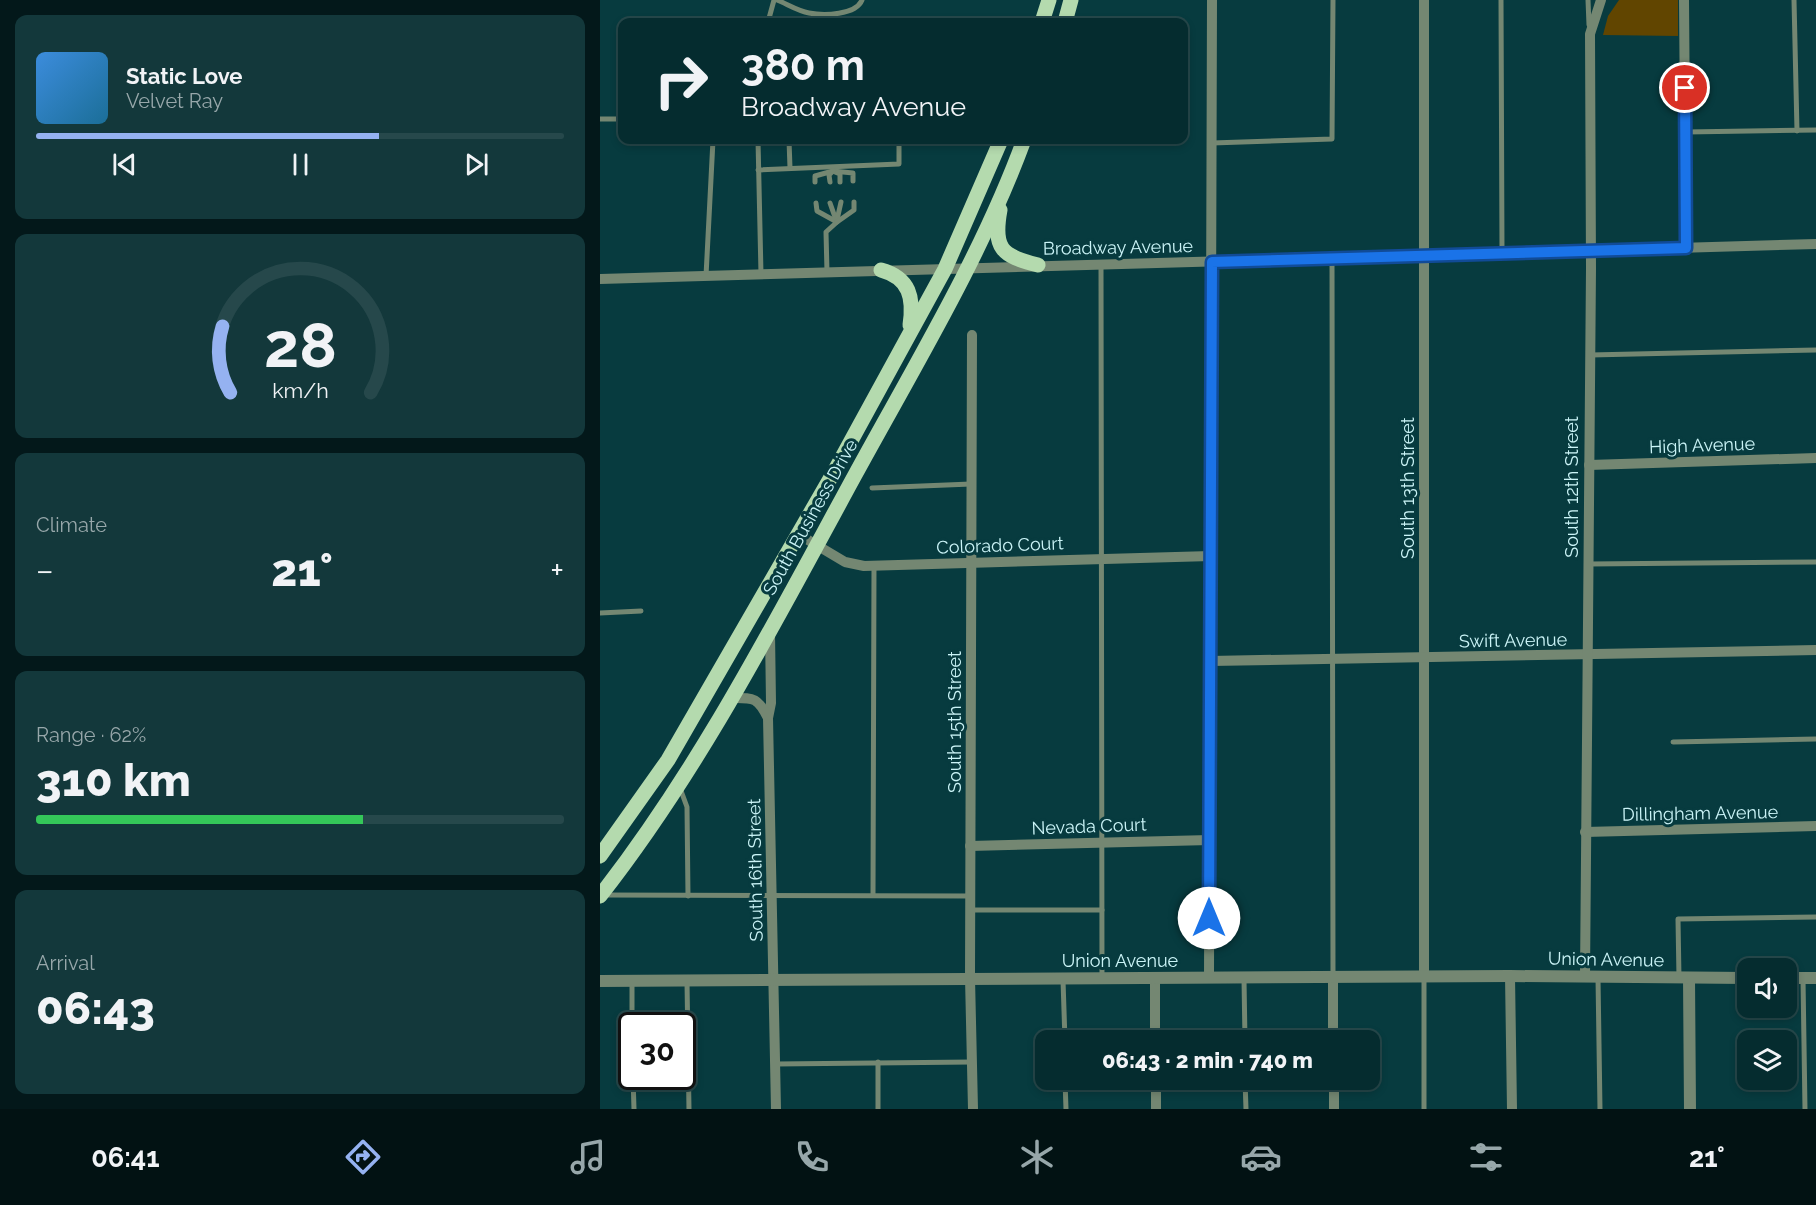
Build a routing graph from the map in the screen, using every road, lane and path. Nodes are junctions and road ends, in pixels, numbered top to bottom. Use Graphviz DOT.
graph roads {
  1 [pos="776,0"];
  2 [pos="862,0"];
  3 [pos="1049,0"];
  4 [pos="1071,0"];
  5 [pos="1212,0"];
  6 [pos="1333,0"];
  7 [pos="1424,0"];
  8 [pos="1501,0"];
  9 [pos="1588,0"];
  10 [pos="1601,0"];
  11 [pos="1684,0"];
  12 [pos="1794,0"];
  13 [pos="769,18"];
  14 [pos="1043,18"];
  15 [pos="1066,18"];
  16 [pos="1590,34"];
  17 [pos="600,119"];
  18 [pos="618,119"];
  19 [pos="1816,130"];
  20 [pos="1797,131"];
  21 [pos="1685,132"];
  22 [pos="1212,143"];
  23 [pos="713,144"];
  24 [pos="758,144"];
  25 [pos="789,144"];
  26 [pos="899,144"];
  27 [pos="999,144"];
  28 [pos="1022,144"];
  29 [pos="790,168"];
  30 [pos="834,169"];
  31 [pos="758,170"];
  32 [pos="830,182"];
  33 [pos="840,182"];
  34 [pos="853,182"];
  35 [pos="816,183"];
  36 [pos="1002,195"];
  37 [pos="830,202"];
  38 [pos="841,202"];
  39 [pos="854,202"];
  40 [pos="816,203"];
  41 [pos="837,222"];
  42 [pos="1816,244"];
  43 [pos="1686,248"];
  44 [pos="1591,251"];
  45 [pos="1502,253"];
  46 [pos="1424,255"];
  47 [pos="1332,258"];
  48 [pos="1212,262"];
  49 [pos="1101,263"];
  50 [pos="1038,265"];
  51 [pos="968,267"];
  52 [pos="945,268"];
  53 [pos="881,270"];
  54 [pos="827,272"];
  55 [pos="761,274"];
  56 [pos="706,276"];
  57 [pos="600,279"];
  58 [pos="909,335"];
  59 [pos="972,335"];
  60 [pos="1816,350"];
  61 [pos="1590,355"];
  62 [pos="1816,458"];
  63 [pos="1589,465"];
  64 [pos="970,484"];
  65 [pos="872,489"];
  66 [pos="798,534"];
  67 [pos="817,545"];
  68 [pos="1211,556"];
  69 [pos="1103,559"];
  70 [pos="970,562"];
  71 [pos="1816,562"];
  72 [pos="1589,564"];
  73 [pos="874,566"];
  74 [pos="641,611"];
  75 [pos="600,613"];
  76 [pos="770,631"];
  77 [pos="1816,650"];
  78 [pos="1589,655"];
  79 [pos="1424,658"];
  80 [pos="1332,659"];
  81 [pos="1210,661"];
  82 [pos="730,698"];
  83 [pos="768,718"];
  84 [pos="1816,739"];
  85 [pos="1673,742"];
  86 [pos="678,784"];
  87 [pos="1816,826"];
  88 [pos="1586,832"];
  89 [pos="1210,840"];
  90 [pos="1103,842"];
  91 [pos="970,846"];
  92 [pos="600,856"];
  93 [pos="600,896"];
  94 [pos="688,896"];
  95 [pos="873,896"];
  96 [pos="970,896"];
  97 [pos="772,897"];
  98 [pos="970,910"];
  99 [pos="1102,910"];
  100 [pos="1816,916"];
  101 [pos="1333,976"];
  102 [pos="1424,976"];
  103 [pos="1510,976"];
  104 [pos="1209,977"];
  105 [pos="1244,977"];
  106 [pos="1592,977"];
  107 [pos="970,978"];
  108 [pos="1063,978"];
  109 [pos="1102,978"];
  110 [pos="1155,978"];
  111 [pos="1684,978"];
  112 [pos="1737,978"];
  113 [pos="1797,978"];
  114 [pos="1803,978"];
  115 [pos="1816,978"];
  116 [pos="773,979"];
  117 [pos="687,980"];
  118 [pos="600,981"];
  119 [pos="632,981"];
  120 [pos="632,1012"];
  121 [pos="1065,1030"];
  122 [pos="1155,1030"];
  123 [pos="1245,1030"];
  124 [pos="1334,1030"];
  125 [pos="878,1062"];
  126 [pos="972,1062"];
  127 [pos="775,1064"];
  128 [pos="633,1090"];
  129 [pos="1065,1090"];
  130 [pos="1156,1090"];
  131 [pos="1245,1090"];
  132 [pos="1334,1090"];
  133 [pos="634,1109"];
  134 [pos="689,1109"];
  135 [pos="776,1109"];
  136 [pos="878,1109"];
  137 [pos="973,1109"];
  138 [pos="1066,1109"];
  139 [pos="1156,1109"];
  140 [pos="1246,1109"];
  141 [pos="1334,1109"];
  142 [pos="1424,1109"];
  143 [pos="1512,1109"];
  144 [pos="1600,1109"];
  145 [pos="1690,1109"];
  146 [pos="1805,1109"];
  1 -- 2 [label="lane"];
  1 -- 13 [label="lane"];
  3 -- 14 [label="main road"];
  4 -- 15 [label="main road"];
  5 -- 22 [label="street"];
  6 -- 22 [label="lane"];
  7 -- 46 [label="street, South 13th Street"];
  8 -- 45 [label="lane"];
  9 -- 16 [label="lane"];
  10 -- 16 [label="street, South 12th Street"];
  11 -- 21 [label="street"];
  12 -- 20 [label="lane"];
  16 -- 44 [label="street, South 12th Street"];
  17 -- 18 [label="lane"];
  19 -- 20 [label="lane"];
  20 -- 21 [label="lane"];
  21 -- 43 [label="street"];
  22 -- 48 [label="street"];
  23 -- 56 [label="lane"];
  24 -- 31 [label="lane"];
  25 -- 29 [label="lane"];
  26 -- 30 [label="lane"];
  27 -- 52 [label="main road, South Business Drive"];
  28 -- 36 [label="main road, South Business Drive"];
  29 -- 30 [label="lane"];
  29 -- 31 [label="lane"];
  30 -- 32 [label="lane"];
  30 -- 33 [label="lane"];
  30 -- 34 [label="lane"];
  30 -- 35 [label="lane"];
  31 -- 55 [label="lane"];
  36 -- 50 [label="main road"];
  36 -- 51 [label="main road, South Business Drive"];
  37 -- 41 [label="lane"];
  38 -- 41 [label="lane"];
  39 -- 41 [label="lane"];
  40 -- 41 [label="lane"];
  41 -- 54 [label="lane"];
  42 -- 43 [label="street, Broadway Avenue"];
  43 -- 44 [label="street, Broadway Avenue"];
  44 -- 45 [label="street, Broadway Avenue"];
  44 -- 61 [label="street, South 12th Street"];
  45 -- 46 [label="street, Broadway Avenue"];
  46 -- 47 [label="street, Broadway Avenue"];
  46 -- 79 [label="street, South 13th Street"];
  47 -- 48 [label="street, Broadway Avenue"];
  47 -- 80 [label="lane"];
  48 -- 49 [label="street, Broadway Avenue"];
  48 -- 68 [label="street"];
  49 -- 50 [label="street, Broadway Avenue"];
  49 -- 69 [label="lane"];
  50 -- 51 [label="street, Broadway Avenue"];
  51 -- 52 [label="street, Broadway Avenue"];
  51 -- 67 [label="main road, South Business Drive"];
  52 -- 53 [label="street, Broadway Avenue"];
  52 -- 58 [label="main road, South Business Drive"];
  53 -- 54 [label="street, Broadway Avenue"];
  53 -- 58 [label="main road"];
  54 -- 55 [label="street, Broadway Avenue"];
  55 -- 56 [label="street, Broadway Avenue"];
  56 -- 57 [label="street, Broadway Avenue"];
  58 -- 66 [label="main road, South Business Drive"];
  59 -- 64 [label="street, South 15th Street"];
  60 -- 61 [label="lane"];
  61 -- 63 [label="street, South 12th Street"];
  62 -- 63 [label="street, High Avenue"];
  63 -- 72 [label="street, South 12th Street"];
  64 -- 65 [label="lane"];
  64 -- 70 [label="street, South 15th Street"];
  66 -- 67 [label="street, Colorado Court"];
  66 -- 92 [label="main road, South Business Drive"];
  67 -- 73 [label="street, Colorado Court"];
  67 -- 76 [label="main road, South Business Drive"];
  68 -- 69 [label="street, Colorado Court"];
  68 -- 81 [label="street"];
  69 -- 70 [label="street, Colorado Court"];
  69 -- 90 [label="lane"];
  70 -- 73 [label="street, Colorado Court"];
  70 -- 91 [label="street, South 15th Street"];
  71 -- 72 [label="lane"];
  72 -- 78 [label="street, South 12th Street"];
  73 -- 95 [label="lane"];
  74 -- 75 [label="lane"];
  76 -- 82 [label="main road, South Business Drive"];
  76 -- 83 [label="street, South 16th Street"];
  77 -- 78 [label="street, Swift Avenue"];
  78 -- 79 [label="street, Swift Avenue"];
  78 -- 88 [label="street, South 12th Street"];
  79 -- 80 [label="street, Swift Avenue"];
  79 -- 102 [label="street, South 13th Street"];
  80 -- 81 [label="street, Swift Avenue"];
  80 -- 101 [label="lane"];
  81 -- 89 [label="street"];
  82 -- 83 [label="street"];
  82 -- 86 [label="main road, South Business Drive"];
  83 -- 97 [label="street, South 16th Street"];
  84 -- 85 [label="lane"];
  86 -- 93 [label="main road, South Business Drive"];
  86 -- 94 [label="lane"];
  87 -- 88 [label="street, Dillingham Avenue"];
  88 -- 106 [label="street, South 12th Street"];
  89 -- 90 [label="street, Nevada Court"];
  89 -- 104 [label="street"];
  90 -- 91 [label="street, Nevada Court"];
  90 -- 99 [label="lane"];
  91 -- 96 [label="street, South 15th Street"];
  93 -- 94 [label="lane"];
  94 -- 97 [label="lane"];
  95 -- 96 [label="lane"];
  95 -- 97 [label="lane"];
  96 -- 98 [label="street, South 15th Street"];
  97 -- 116 [label="street, South 16th Street"];
  98 -- 99 [label="lane"];
  98 -- 107 [label="street, South 15th Street"];
  99 -- 109 [label="lane"];
  100 -- 111 [label="lane"];
  101 -- 102 [label="street, Union Avenue"];
  101 -- 105 [label="street, Union Avenue"];
  101 -- 124 [label="street"];
  102 -- 103 [label="street, Union Avenue"];
  102 -- 142 [label="lane"];
  103 -- 106 [label="street, Union Avenue"];
  103 -- 143 [label="street"];
  104 -- 105 [label="street, Union Avenue"];
  104 -- 110 [label="street, Union Avenue"];
  105 -- 123 [label="lane"];
  106 -- 111 [label="street, Union Avenue"];
  106 -- 144 [label="lane"];
  107 -- 108 [label="street, Union Avenue"];
  107 -- 116 [label="street, Union Avenue"];
  107 -- 126 [label="street, South 15th Street"];
  108 -- 109 [label="street, Union Avenue"];
  108 -- 121 [label="lane"];
  109 -- 110 [label="street, Union Avenue"];
  110 -- 122 [label="street"];
  111 -- 112 [label="street, Union Avenue"];
  111 -- 145 [label="street"];
  113 -- 114 [label="street"];
  114 -- 115 [label="street"];
  114 -- 146 [label="lane"];
  116 -- 117 [label="street, Union Avenue"];
  116 -- 127 [label="street, South 16th Street"];
  117 -- 119 [label="street, Union Avenue"];
  117 -- 134 [label="lane"];
  118 -- 119 [label="street, Union Avenue"];
  119 -- 120 [label="lane"];
  125 -- 126 [label="lane"];
  125 -- 127 [label="lane"];
  125 -- 136 [label="lane"];
  126 -- 137 [label="street, South 15th Street"];
  127 -- 135 [label="street, South 16th Street"];
  128 -- 133 [label="lane"];
  129 -- 138 [label="lane"];
  130 -- 139 [label="street"];
  131 -- 140 [label="lane"];
  132 -- 141 [label="street"];
}
